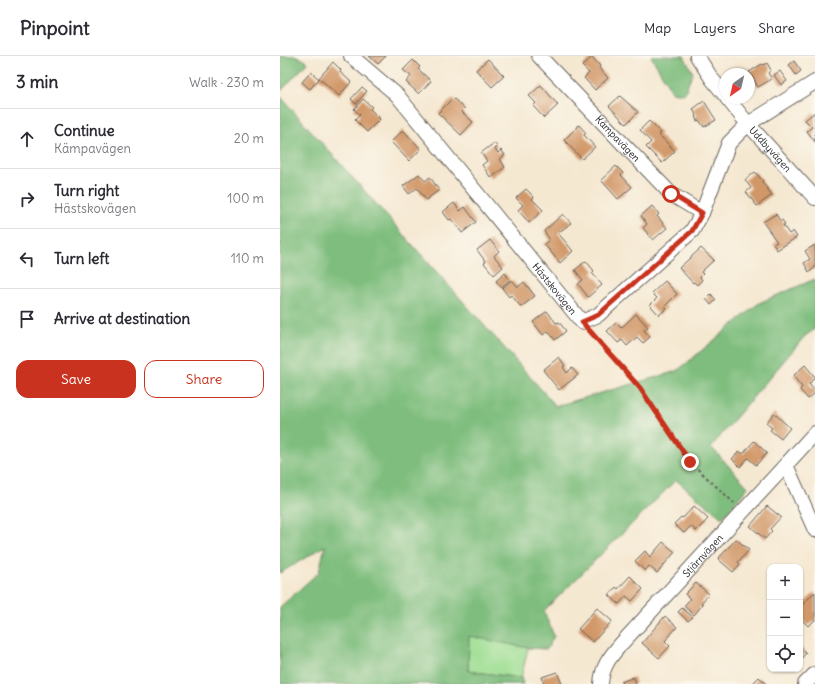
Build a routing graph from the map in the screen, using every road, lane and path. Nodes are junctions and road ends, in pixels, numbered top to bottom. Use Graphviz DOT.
graph roads {
  1 [pos="351,56"];
  2 [pos="539,56"];
  3 [pos="697,56"];
  4 [pos="815,82"];
  5 [pos="719,88"];
  6 [pos="732,104"];
  7 [pos="748,124"];
  8 [pos="815,198"];
  9 [pos="702,213"];
  10 [pos="582,322"];
  11 [pos="815,433"];
  12 [pos="786,465"];
  13 [pos="743,511"];
  14 [pos="815,530"];
  15 [pos="815,674"];
  16 [pos="601,684"];
  17 [pos="805,684"];
  1 -- 10 [label="street, Hästskovägen"];
  2 -- 9 [label="street, Kämpavägen"];
  3 -- 5 [label="street"];
  4 -- 7 [label="street, Hästskovägen"];
  6 -- 7 [label="street, Uddbyvägen"];
  7 -- 8 [label="street, Uddbyvägen"];
  7 -- 9 [label="street, Hästskovägen"];
  9 -- 10 [label="street, Hästskovägen"];
  10 -- 13 [label="path"];
  11 -- 12 [label="street, Stjärnvägen"];
  12 -- 13 [label="street, Stjärnvägen"];
  12 -- 14 [label="street"];
  13 -- 16 [label="street, Stjärnvägen"];
  15 -- 17 [label="street"];
}
